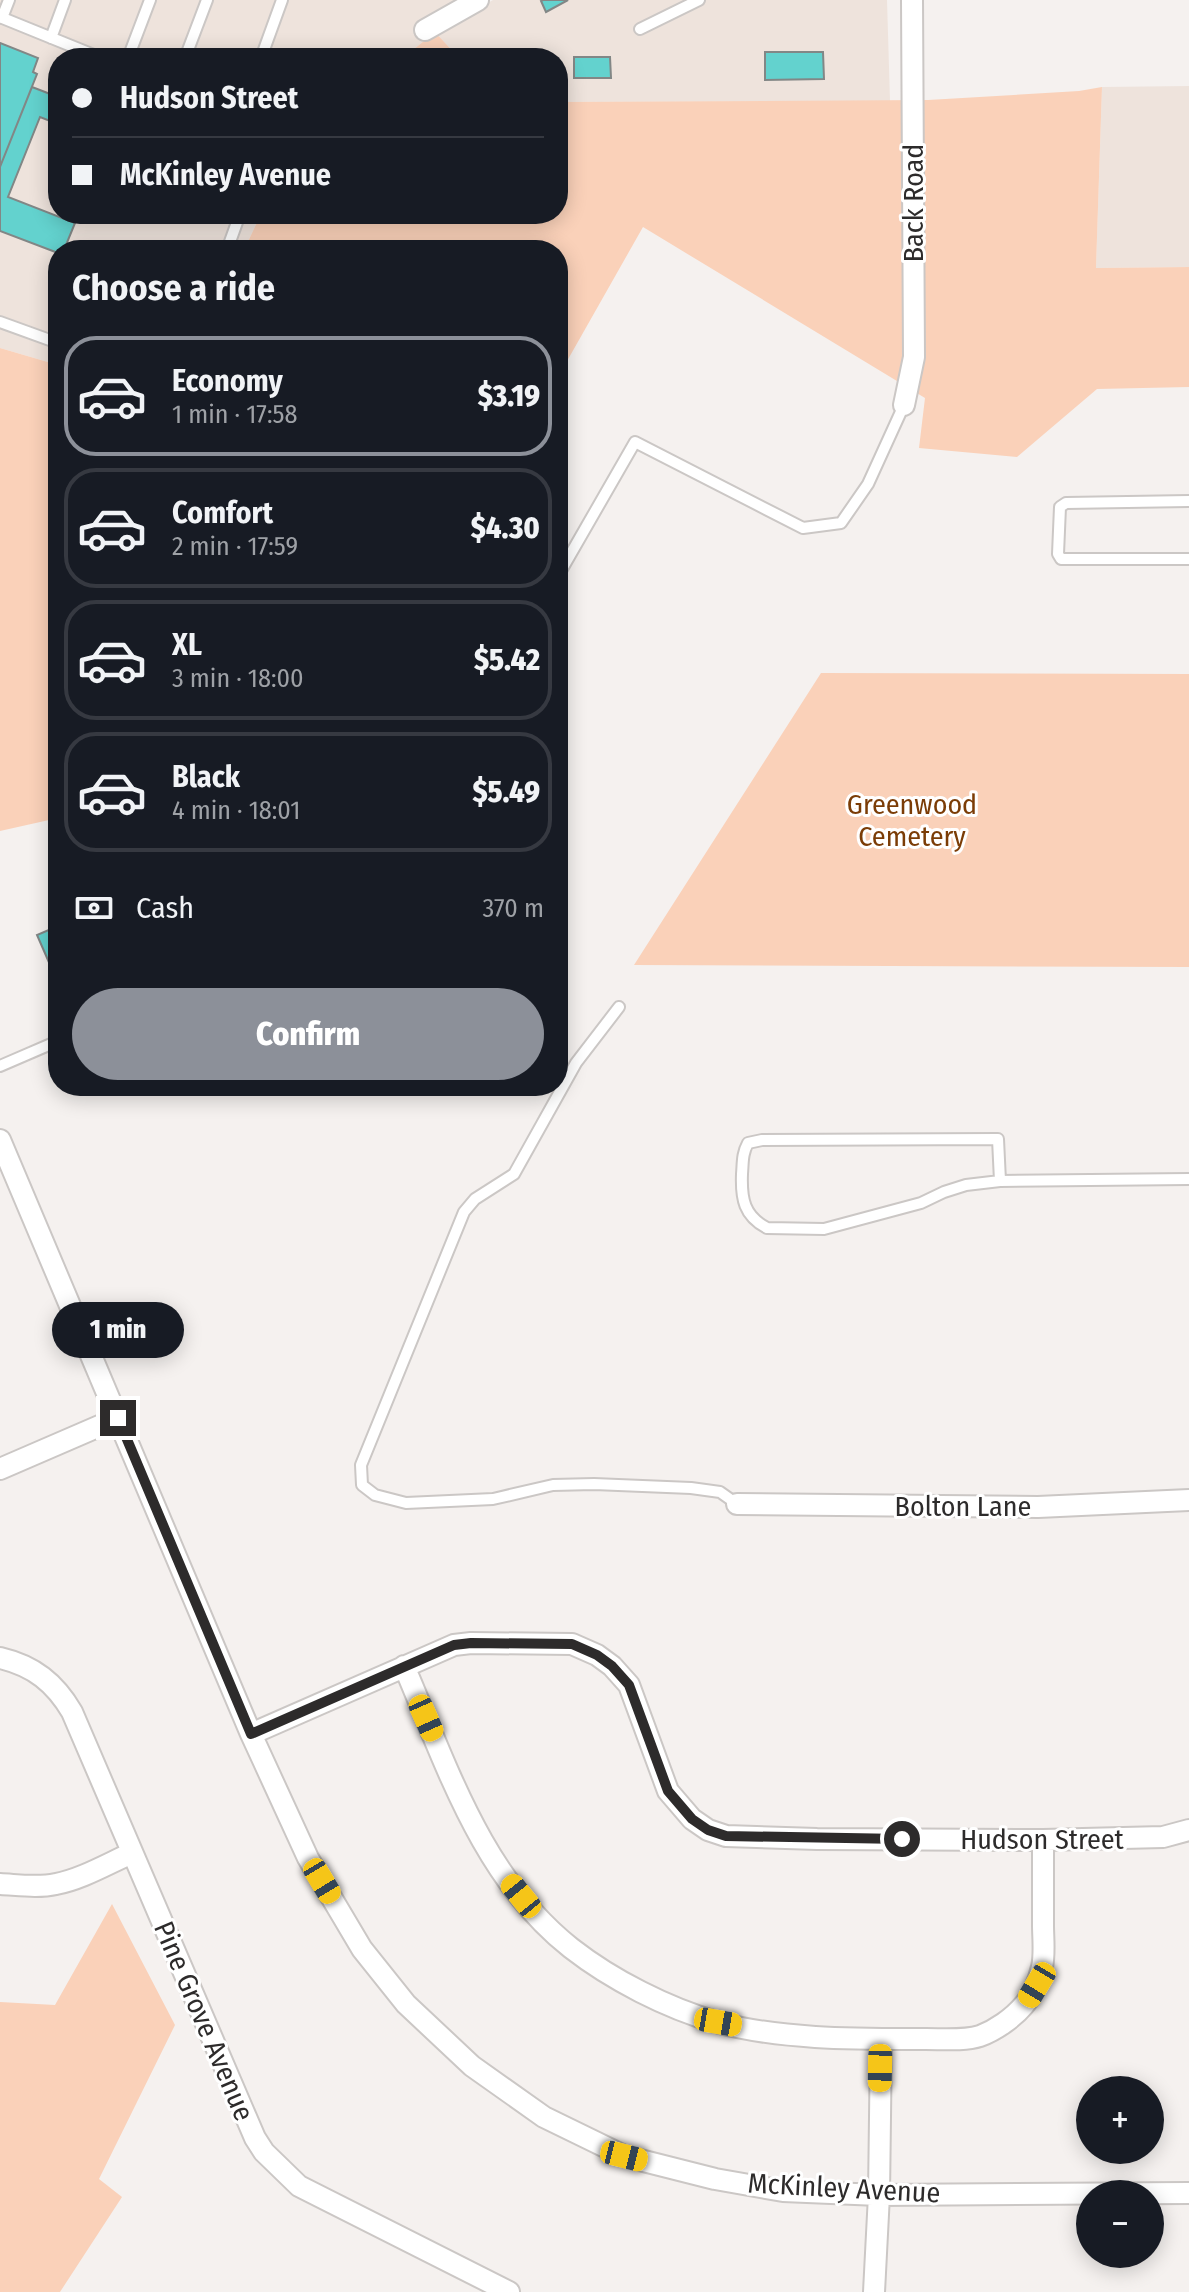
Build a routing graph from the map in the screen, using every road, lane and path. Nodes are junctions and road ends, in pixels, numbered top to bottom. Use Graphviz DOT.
graph roads {
  1 [pos="9,0"];
  2 [pos="65,0"];
  3 [pos="150,0"];
  4 [pos="207,0"];
  5 [pos="282,0"];
  6 [pos="478,0"];
  7 [pos="699,0"];
  8 [pos="912,0"];
  9 [pos="1,18"];
  10 [pos="640,29"];
  11 [pos="425,30"];
  12 [pos="51,38"];
  13 [pos="76,48"];
  14 [pos="132,48"];
  15 [pos="189,48"];
  16 [pos="265,48"];
  17 [pos="0,322"];
  18 [pos="48,339"];
  19 [pos="904,405"];
  20 [pos="1189,501"];
  21 [pos="568,559"];
  22 [pos="1189,559"];
  23 [pos="619,1007"];
  24 [pos="48,1045"];
  25 [pos="0,1066"];
  26 [pos="568,1075"];
  27 [pos="557,1096"];
  28 [pos="0,1140"];
  29 [pos="1189,1179"];
  30 [pos="1000,1181"];
  31 [pos="118,1418"];
  32 [pos="0,1469"];
  33 [pos="1189,1500"];
  34 [pos="737,1504"];
  35 [pos="0,1658"];
  36 [pos="404,1666"];
  37 [pos="251,1734"];
  38 [pos="1189,1830"];
  39 [pos="1043,1840"];
  40 [pos="132,1853"];
  41 [pos="0,1884"];
  42 [pos="881,2039"];
  43 [pos="1189,2193"];
  44 [pos="879,2195"];
  45 [pos="509,2292"];
  46 [pos="874,2292"];
  1 -- 9 [label="lane"];
  2 -- 12 [label="lane"];
  3 -- 14 [label="lane"];
  4 -- 15 [label="lane"];
  5 -- 16 [label="lane"];
  6 -- 11 [label="street"];
  7 -- 10 [label="lane"];
  8 -- 19 [label="street, Back Road"];
  9 -- 12 [label="lane"];
  12 -- 13 [label="lane"];
  17 -- 18 [label="lane"];
  19 -- 21 [label="lane"];
  20 -- 22 [label="lane"];
  23 -- 26 [label="lane"];
  24 -- 25 [label="lane"];
  27 -- 34 [label="lane"];
  28 -- 31 [label="street, McKinley Avenue"];
  29 -- 30 [label="lane"];
  30 -- 30 [label="lane"];
  31 -- 32 [label="street"];
  31 -- 37 [label="street, McKinley Avenue"];
  33 -- 34 [label="street, Bolton Lane"];
  35 -- 40 [label="street, Pine Grove Avenue"];
  36 -- 37 [label="street, Hudson Street"];
  36 -- 39 [label="street, Hudson Street"];
  36 -- 42 [label="street"];
  37 -- 44 [label="street, McKinley Avenue"];
  38 -- 39 [label="street, Hudson Street"];
  39 -- 42 [label="street"];
  40 -- 41 [label="street"];
  40 -- 45 [label="street, Pine Grove Avenue"];
  42 -- 44 [label="street"];
  43 -- 44 [label="street, McKinley Avenue"];
  44 -- 46 [label="street"];
}
